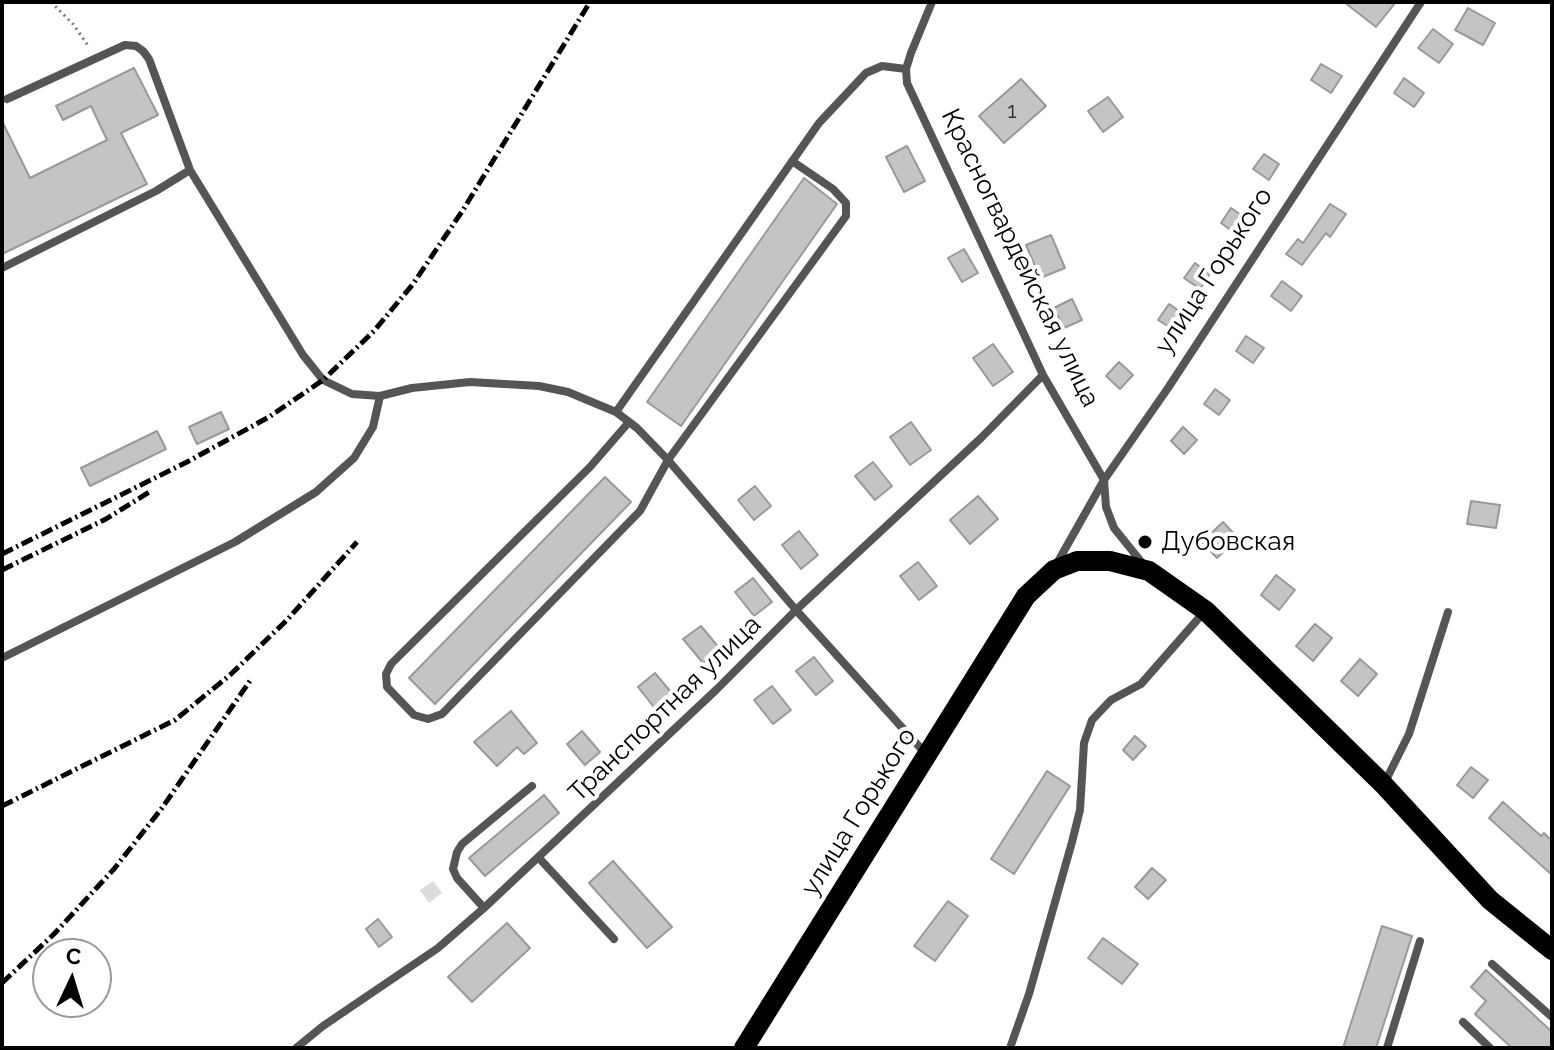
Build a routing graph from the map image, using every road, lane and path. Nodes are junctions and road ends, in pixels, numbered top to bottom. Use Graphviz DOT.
graph roads {
  1 [pos="51,2"];
  2 [pos="932,2"];
  3 [pos="1421,2"];
  4 [pos="95,57"];
  5 [pos="906,69"];
  6 [pos="7,99"];
  7 [pos="792,161"];
  8 [pos="190,170"];
  9 [pos="2,268"];
  10 [pos="1043,375"];
  11 [pos="380,396"];
  12 [pos="616,412"];
  13 [pos="629,422"];
  14 [pos="668,460"];
  15 [pos="1104,480"];
  16 [pos="1054,570"];
  17 [pos="1149,571"];
  18 [pos="796,610"];
  19 [pos="1206,611"];
  20 [pos="1448,612"];
  21 [pos="2,658"];
  22 [pos="925,753"];
  23 [pos="1383,784"];
  24 [pos="532,786"];
  25 [pos="539,858"];
  26 [pos="484,908"];
  27 [pos="614,939"];
  28 [pos="1420,941"];
  29 [pos="1552,950"];
  30 [pos="1492,964"];
  31 [pos="1552,1017"];
  32 [pos="1463,1022"];
  33 [pos="296,1048"];
  34 [pos="744,1048"];
  35 [pos="1010,1048"];
  36 [pos="1387,1048"];
  37 [pos="1490,1048"];
  1 -- 4 [label="path"];
  2 -- 5 [label="lane"];
  3 -- 15 [label="lane, улица Горького"];
  4 -- 6 [label="lane"];
  4 -- 8 [label="lane"];
  5 -- 7 [label="lane"];
  5 -- 10 [label="lane, Красногвардейская улица"];
  7 -- 12 [label="lane"];
  7 -- 14 [label="lane"];
  8 -- 9 [label="lane"];
  8 -- 11 [label="lane"];
  10 -- 15 [label="lane, Красногвардейская улица"];
  10 -- 18 [label="lane, Транспортная улица"];
  11 -- 12 [label="lane"];
  11 -- 21 [label="lane"];
  12 -- 13 [label="lane"];
  13 -- 14 [label="lane"];
  13 -- 14 [label="lane"];
  14 -- 18 [label="lane"];
  15 -- 16 [label="lane, улица Горького"];
  15 -- 17 [label="lane, Красногвардейская улица"];
  16 -- 17 [label="main road"];
  16 -- 22 [label="main road, улица Горького"];
  17 -- 19 [label="main road"];
  18 -- 22 [label="lane"];
  18 -- 25 [label="lane, Транспортная улица"];
  19 -- 23 [label="main road"];
  19 -- 35 [label="lane"];
  20 -- 23 [label="lane"];
  22 -- 34 [label="main road, улица Горького"];
  23 -- 29 [label="main road"];
  24 -- 26 [label="lane"];
  25 -- 26 [label="lane, Транспортная улица"];
  25 -- 27 [label="lane"];
  26 -- 33 [label="lane, Транспортная улица"];
  28 -- 36 [label="lane"];
  30 -- 31 [label="lane"];
  32 -- 37 [label="lane"];
}
